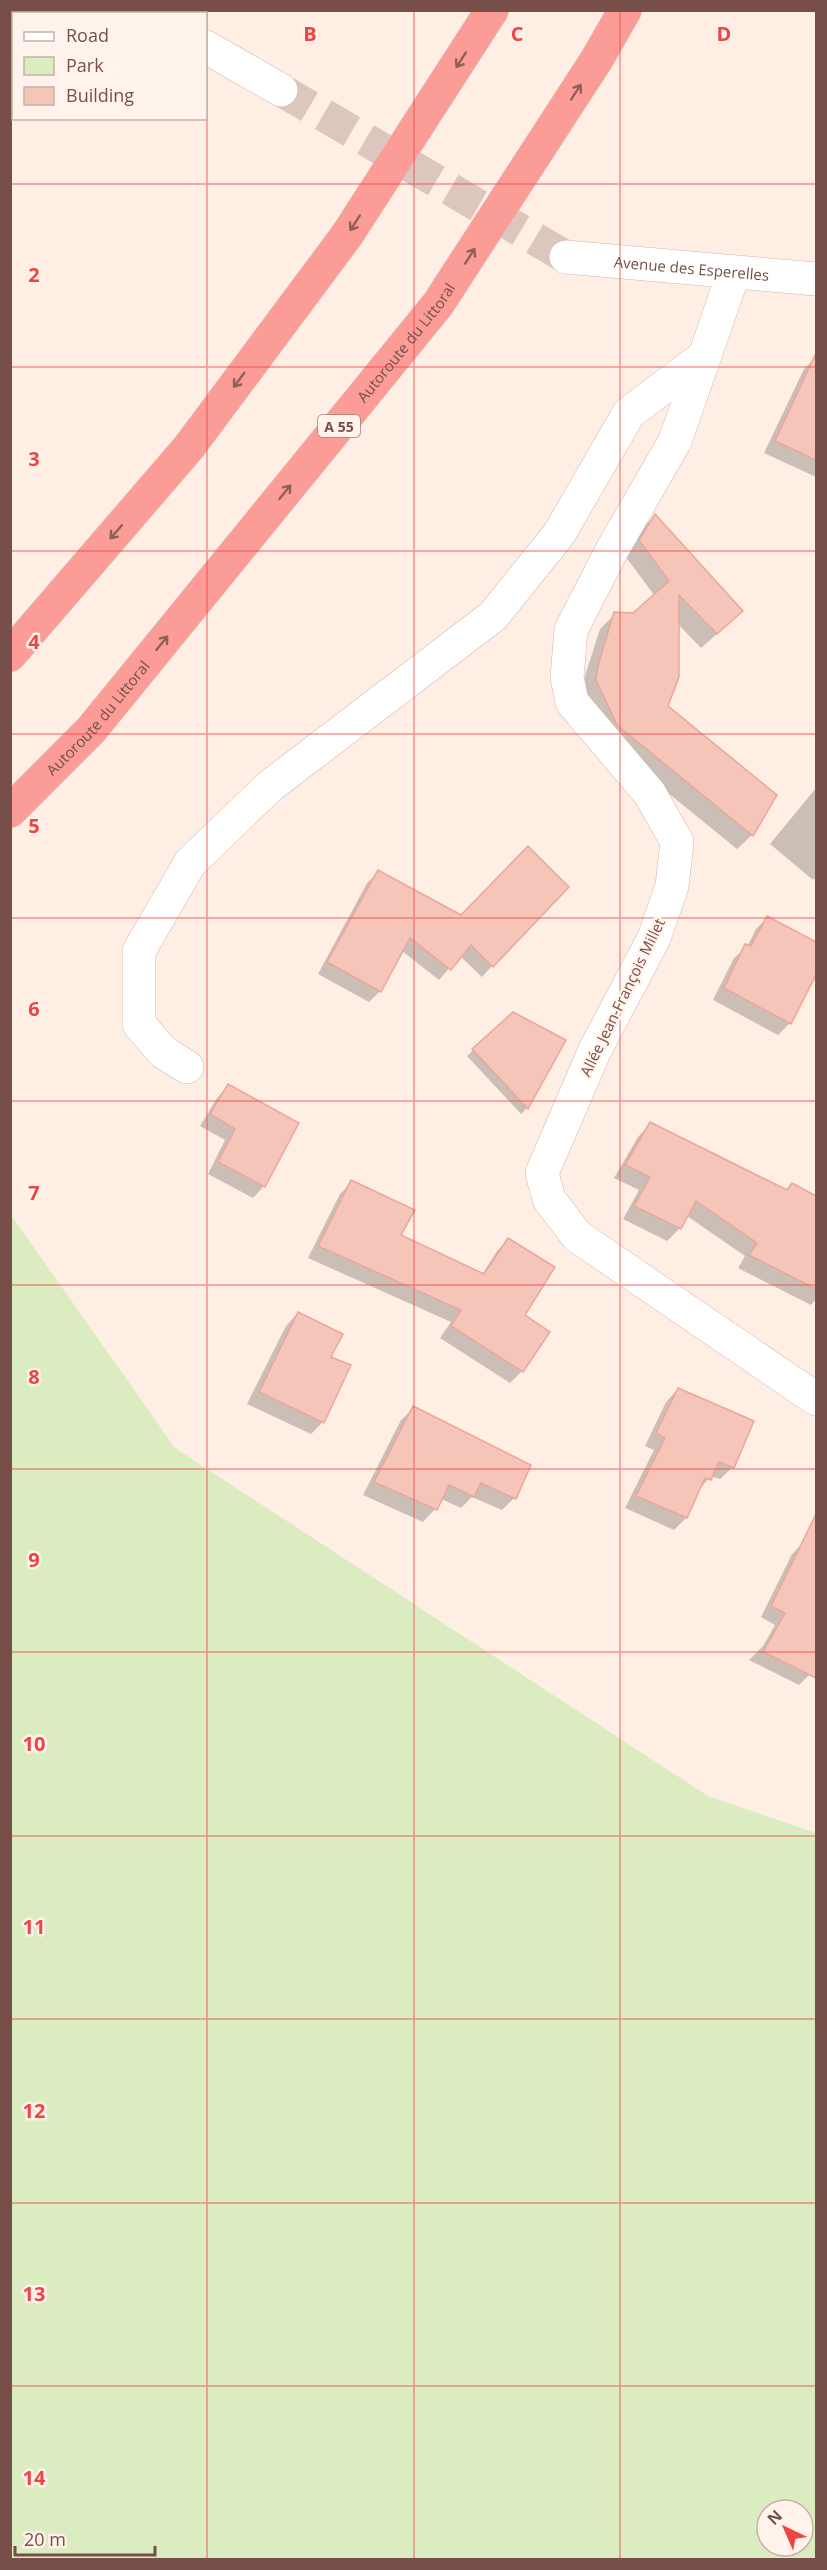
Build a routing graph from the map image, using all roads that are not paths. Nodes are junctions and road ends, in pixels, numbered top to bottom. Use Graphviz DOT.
graph roads {
  1 [pos="492,10"];
  2 [pos="625,10"];
  3 [pos="207,47"];
  4 [pos="281,90"];
  5 [pos="566,257"];
  6 [pos="734,272"];
  7 [pos="816,279"];
  8 [pos="705,356"];
  9 [pos="10,655"];
  10 [pos="10,811"];
  11 [pos="187,1067"];
  12 [pos="816,1398"];
  1 -- 9 [label="highway, one-way"];
  10 -- 2 [label="highway, Autoroute du Littoral / A 55, one-way"];
  3 -- 4 [label="street"];
  5 -- 6 [label="street, Avenue des Esperelles"];
  6 -- 7 [label="street, Avenue des Esperelles"];
  6 -- 8 [label="street, Allée Jean-François Millet"];
  8 -- 11 [label="street"];
  8 -- 12 [label="street, Allée Jean-François Millet"];
}
